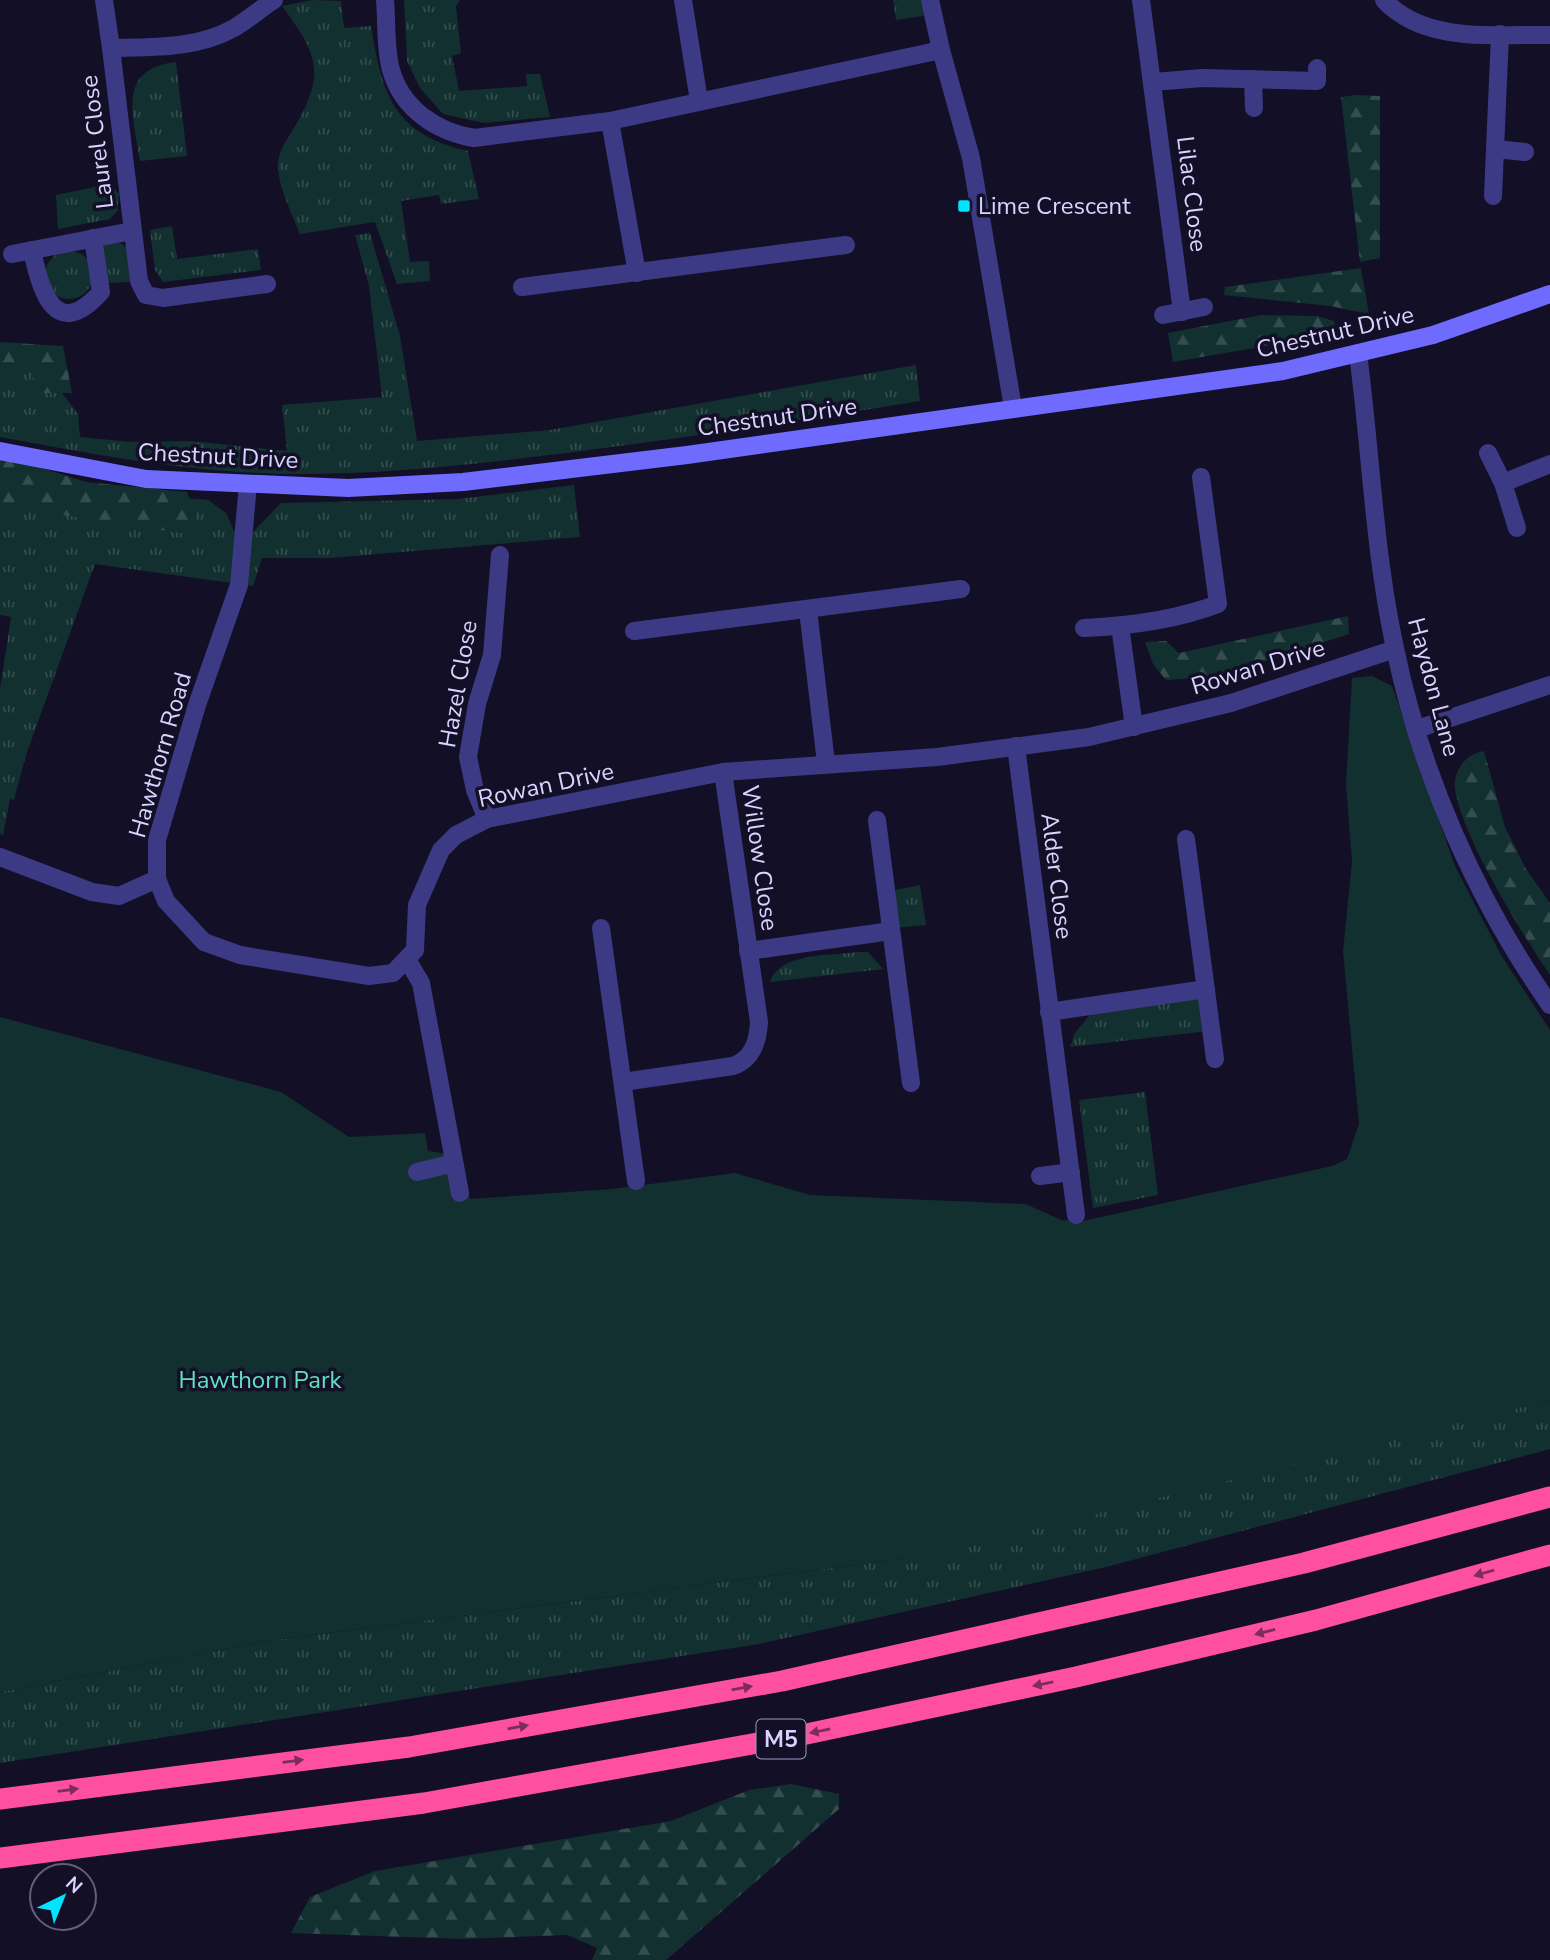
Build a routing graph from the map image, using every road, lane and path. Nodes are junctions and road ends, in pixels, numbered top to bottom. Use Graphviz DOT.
graph roads {
  1 [pos="104,0"];
  2 [pos="274,0"];
  3 [pos="385,0"];
  4 [pos="683,0"];
  5 [pos="930,0"];
  6 [pos="1141,0"];
  7 [pos="1384,0"];
  8 [pos="1500,34"];
  9 [pos="1550,35"];
  10 [pos="111,48"];
  11 [pos="941,50"];
  12 [pos="1317,68"];
  13 [pos="1253,79"];
  14 [pos="1153,82"];
  15 [pos="699,101"];
  16 [pos="1254,108"];
  17 [pos="610,121"];
  18 [pos="1495,149"];
  19 [pos="1525,152"];
  20 [pos="1493,196"];
  21 [pos="132,230"];
  22 [pos="93,239"];
  23 [pos="846,245"];
  24 [pos="32,250"];
  25 [pos="12,254"];
  26 [pos="637,273"];
  27 [pos="267,284"];
  28 [pos="522,287"];
  29 [pos="1550,294"];
  30 [pos="1204,307"];
  31 [pos="1182,312"];
  32 [pos="1163,315"];
  33 [pos="1358,354"];
  34 [pos="1013,408"];
  35 [pos="0,452"];
  36 [pos="1488,453"];
  37 [pos="1550,464"];
  38 [pos="1201,477"];
  39 [pos="1503,483"];
  40 [pos="248,484"];
  41 [pos="1517,528"];
  42 [pos="500,555"];
  43 [pos="961,589"];
  44 [pos="808,610"];
  45 [pos="1119,626"];
  46 [pos="1084,628"];
  47 [pos="634,631"];
  48 [pos="1395,649"];
  49 [pos="1550,685"];
  50 [pos="1135,727"];
  51 [pos="1417,729"];
  52 [pos="1016,746"];
  53 [pos="826,763"];
  54 [pos="723,772"];
  55 [pos="488,819"];
  56 [pos="877,820"];
  57 [pos="1186,839"];
  58 [pos="0,857"];
  59 [pos="157,879"];
  60 [pos="601,928"];
  61 [pos="891,931"];
  62 [pos="748,951"];
  63 [pos="408,961"];
  64 [pos="1206,989"];
  65 [pos="1550,1005"];
  66 [pos="1049,1012"];
  67 [pos="1215,1059"];
  68 [pos="623,1083"];
  69 [pos="911,1083"];
  70 [pos="454,1163"];
  71 [pos="417,1172"];
  72 [pos="1071,1172"];
  73 [pos="1040,1176"];
  74 [pos="636,1181"];
  75 [pos="460,1193"];
  76 [pos="1076,1215"];
  77 [pos="1550,1497"];
  78 [pos="1550,1555"];
  79 [pos="0,1799"];
  80 [pos="0,1858"];
  1 -- 10 [label="street, Laurel Close"];
  2 -- 10 [label="street, Laurel Close"];
  3 -- 17 [label="street"];
  4 -- 15 [label="street"];
  5 -- 11 [label="street"];
  6 -- 14 [label="street, Lilac Close"];
  7 -- 8 [label="street"];
  8 -- 9 [label="street"];
  8 -- 18 [label="street"];
  10 -- 21 [label="street, Laurel Close"];
  11 -- 15 [label="street"];
  11 -- 34 [label="street"];
  12 -- 13 [label="street"];
  13 -- 14 [label="street"];
  13 -- 16 [label="street"];
  14 -- 31 [label="street, Lilac Close"];
  15 -- 17 [label="street"];
  17 -- 26 [label="street"];
  18 -- 19 [label="street"];
  18 -- 20 [label="street"];
  21 -- 22 [label="street, Laurel Close"];
  21 -- 27 [label="street, Laurel Close"];
  22 -- 24 [label="street, Laurel Close"];
  22 -- 24 [label="street, Laurel Close"];
  23 -- 26 [label="street"];
  24 -- 25 [label="street, Laurel Close"];
  26 -- 28 [label="street"];
  29 -- 33 [label="street, Chestnut Drive"];
  30 -- 31 [label="street"];
  31 -- 32 [label="street"];
  33 -- 34 [label="street, Chestnut Drive"];
  33 -- 48 [label="street, Haydon Lane"];
  34 -- 40 [label="street, Chestnut Drive"];
  35 -- 40 [label="street, Chestnut Drive"];
  36 -- 39 [label="street"];
  37 -- 39 [label="street"];
  38 -- 45 [label="street"];
  39 -- 41 [label="street"];
  40 -- 59 [label="street, Hawthorn Road"];
  42 -- 55 [label="street, Hazel Close"];
  43 -- 44 [label="street"];
  44 -- 47 [label="street"];
  44 -- 53 [label="street"];
  45 -- 46 [label="street"];
  45 -- 50 [label="street"];
  48 -- 50 [label="street, Rowan Drive"];
  48 -- 51 [label="street, Haydon Lane"];
  49 -- 51 [label="street"];
  50 -- 52 [label="street, Rowan Drive"];
  51 -- 65 [label="street, Haydon Lane"];
  52 -- 53 [label="street, Rowan Drive"];
  52 -- 66 [label="street, Alder Close"];
  53 -- 54 [label="street, Rowan Drive"];
  54 -- 55 [label="street, Rowan Drive"];
  54 -- 62 [label="street, Willow Close"];
  55 -- 63 [label="street, Rowan Drive"];
  56 -- 61 [label="street"];
  57 -- 64 [label="street"];
  58 -- 59 [label="street"];
  59 -- 63 [label="street, Hawthorn Road"];
  60 -- 68 [label="street"];
  61 -- 62 [label="street, Willow Close"];
  61 -- 69 [label="street"];
  62 -- 68 [label="street, Willow Close"];
  63 -- 70 [label="street"];
  64 -- 66 [label="street"];
  64 -- 67 [label="street"];
  66 -- 72 [label="street, Alder Close"];
  68 -- 74 [label="street"];
  70 -- 71 [label="street"];
  70 -- 75 [label="street"];
  72 -- 73 [label="street"];
  72 -- 76 [label="street, Alder Close"];
  79 -- 77 [label="highway, M5, one-way"];
  78 -- 80 [label="highway, M5, one-way"];
}
